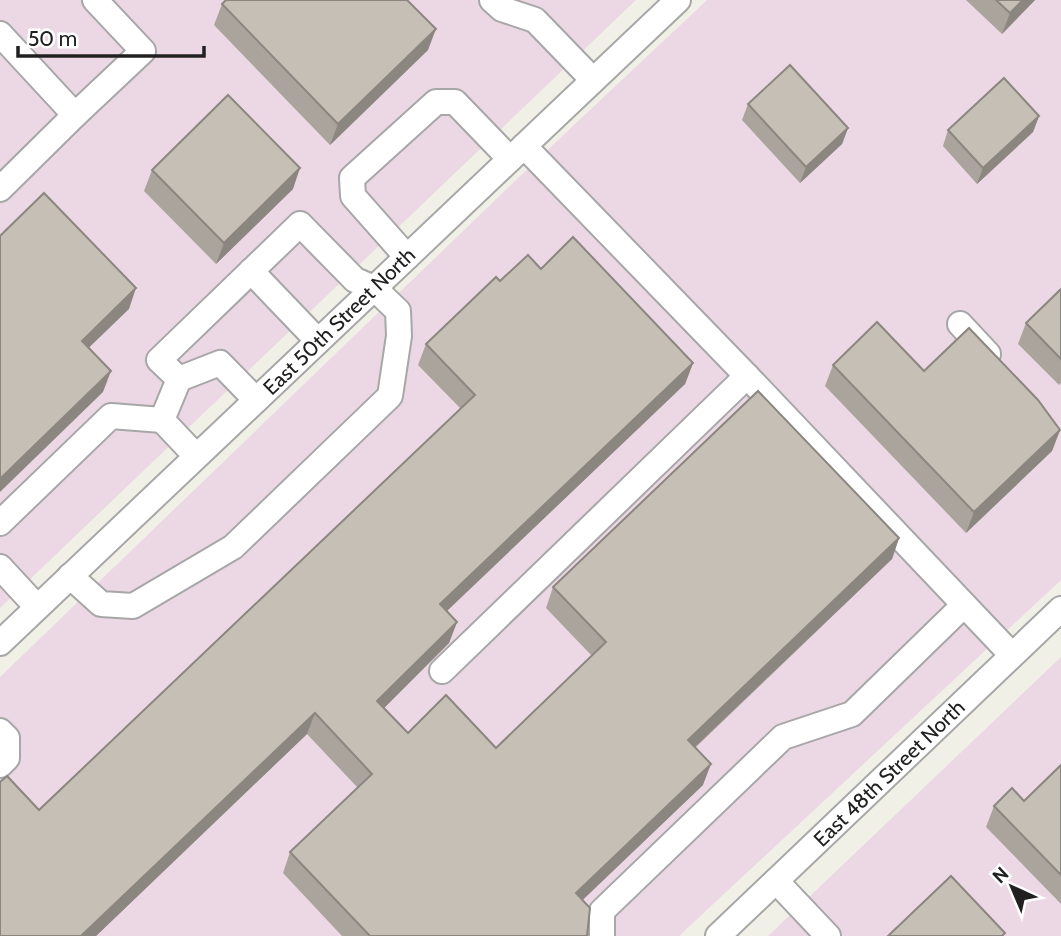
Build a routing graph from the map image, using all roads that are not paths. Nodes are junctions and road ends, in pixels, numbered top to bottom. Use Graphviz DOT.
graph roads {
  1 [pos="95,0"];
  2 [pos="492,0"];
  3 [pos="678,0"];
  4 [pos="0,34"];
  5 [pos="593,80"];
  6 [pos="75,115"];
  7 [pos="517,153"];
  8 [pos="0,189"];
  9 [pos="407,257"];
  10 [pos="251,271"];
  11 [pos="374,288"];
  12 [pos="960,324"];
  13 [pos="318,341"];
  14 [pos="1006,372"];
  15 [pos="747,376"];
  16 [pos="179,379"];
  17 [pos="256,400"];
  18 [pos="162,420"];
  19 [pos="196,456"];
  20 [pos="0,523"];
  21 [pos="0,567"];
  22 [pos="70,576"];
  23 [pos="964,605"];
  24 [pos="37,607"];
  25 [pos="1061,609"];
  26 [pos="0,643"];
  27 [pos="1013,655"];
  28 [pos="442,671"];
  29 [pos="0,731"];
  30 [pos="0,765"];
  31 [pos="776,881"];
  32 [pos="602,936"];
  33 [pos="718,936"];
  34 [pos="828,936"];
  1 -- 6 [label="street"];
  2 -- 5 [label="street"];
  3 -- 5 [label="street, East 50th Street North"];
  4 -- 6 [label="street"];
  5 -- 7 [label="street, East 50th Street North"];
  6 -- 8 [label="street"];
  7 -- 9 [label="street, East 50th Street North"];
  7 -- 9 [label="street"];
  7 -- 15 [label="street"];
  9 -- 11 [label="street, East 50th Street North"];
  10 -- 11 [label="street"];
  10 -- 13 [label="street"];
  10 -- 16 [label="street"];
  11 -- 13 [label="street, East 50th Street North"];
  11 -- 22 [label="street"];
  12 -- 14 [label="street"];
  13 -- 17 [label="street, East 50th Street North"];
  15 -- 23 [label="street"];
  15 -- 28 [label="street"];
  16 -- 17 [label="street"];
  16 -- 18 [label="street"];
  17 -- 19 [label="street, East 50th Street North"];
  18 -- 19 [label="street"];
  18 -- 20 [label="street"];
  19 -- 22 [label="street, East 50th Street North"];
  21 -- 24 [label="street"];
  22 -- 24 [label="street, East 50th Street North"];
  23 -- 27 [label="street"];
  23 -- 32 [label="street"];
  24 -- 26 [label="street, East 50th Street North"];
  25 -- 27 [label="street, East 48th Street North"];
  27 -- 31 [label="street, East 48th Street North"];
  29 -- 30 [label="street"];
  31 -- 33 [label="street, East 48th Street North"];
  31 -- 34 [label="street"];
}
